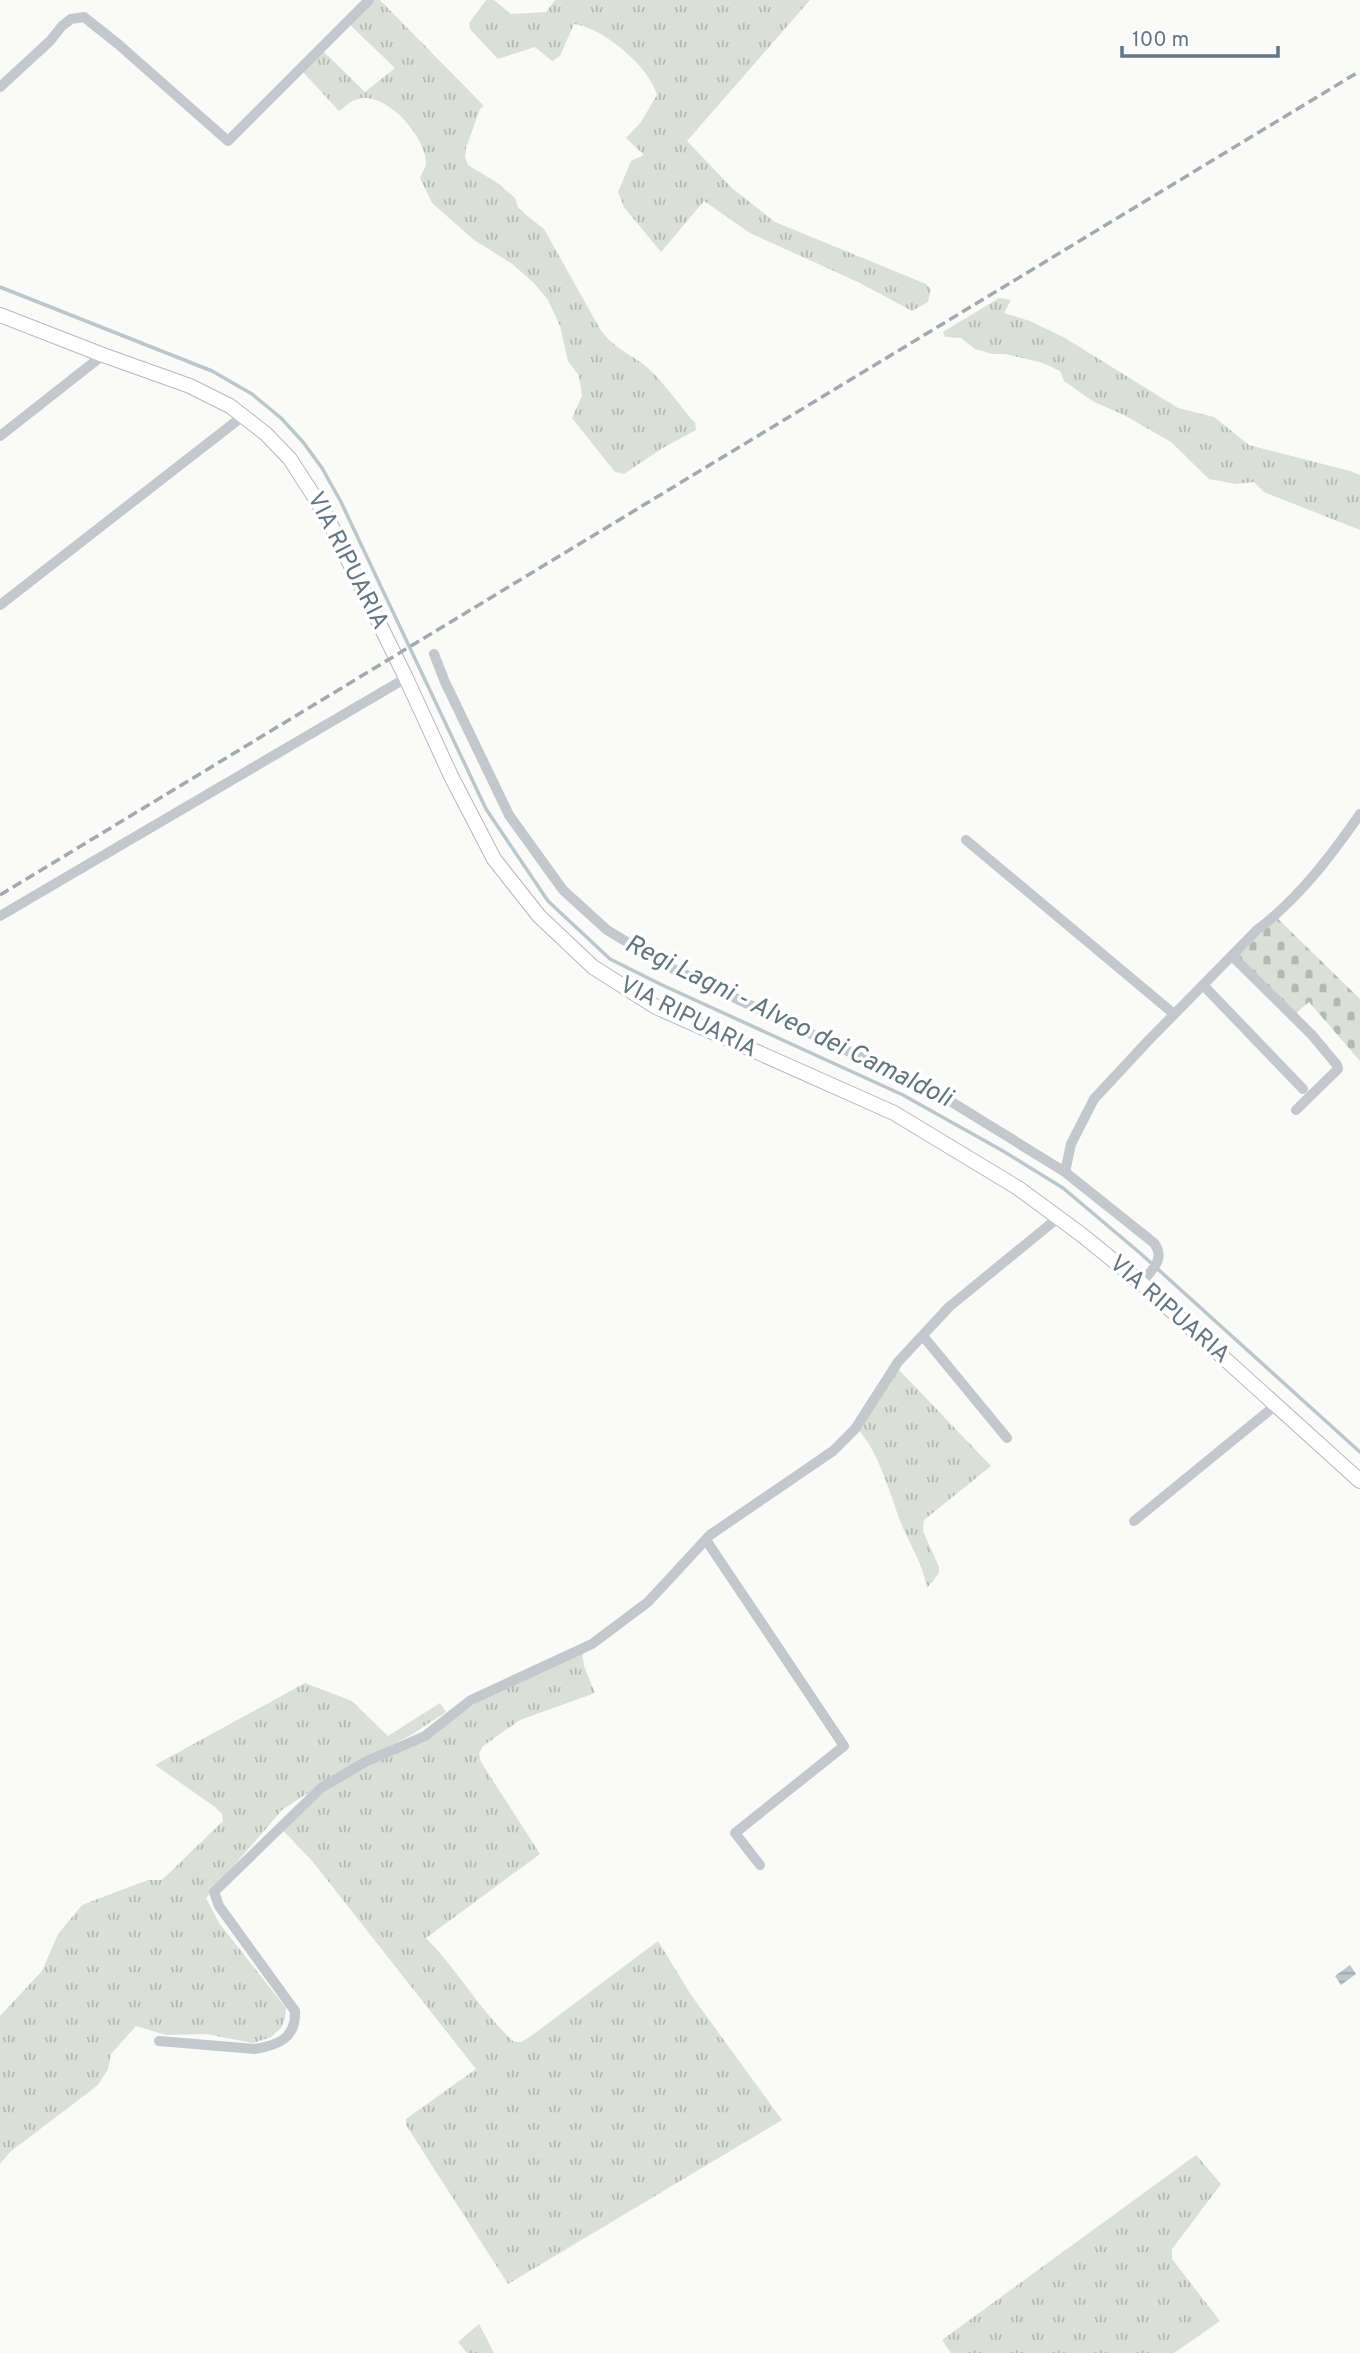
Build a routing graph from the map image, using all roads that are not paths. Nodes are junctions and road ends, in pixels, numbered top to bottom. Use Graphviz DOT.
graph roads {
  1 [pos="369,0"];
  2 [pos="0,87"];
  3 [pos="0,315"];
  4 [pos="103,355"];
  5 [pos="243,416"];
  6 [pos="0,436"];
  7 [pos="0,605"];
  8 [pos="434,653"];
  9 [pos="406,678"];
  10 [pos="1360,814"];
  11 [pos="966,840"];
  12 [pos="0,916"];
  13 [pos="1232,956"];
  14 [pos="1203,985"];
  15 [pos="1174,1014"];
  16 [pos="1303,1089"];
  17 [pos="1296,1110"];
  18 [pos="1065,1172"];
  19 [pos="1059,1217"];
  20 [pos="1145,1279"];
  21 [pos="923,1336"];
  22 [pos="1276,1405"];
  23 [pos="1007,1438"];
  24 [pos="1360,1481"];
  25 [pos="1135,1521"];
  26 [pos="706,1540"];
  27 [pos="760,1865"];
  28 [pos="159,2040"];
  1 -- 2 [label="street"];
  3 -- 4 [label="street, VIA RIPUARIA"];
  4 -- 5 [label="street, VIA RIPUARIA"];
  4 -- 6 [label="street"];
  5 -- 7 [label="street"];
  5 -- 9 [label="street, VIA RIPUARIA"];
  8 -- 18 [label="street"];
  9 -- 12 [label="street"];
  9 -- 19 [label="street, VIA RIPUARIA"];
  10 -- 13 [label="street"];
  11 -- 15 [label="street"];
  13 -- 14 [label="street"];
  13 -- 17 [label="street"];
  14 -- 15 [label="street"];
  14 -- 16 [label="street"];
  15 -- 18 [label="street"];
  18 -- 20 [label="street"];
  19 -- 20 [label="street, VIA RIPUARIA"];
  19 -- 21 [label="street"];
  20 -- 22 [label="street, VIA RIPUARIA"];
  21 -- 23 [label="street"];
  21 -- 26 [label="street"];
  22 -- 24 [label="street, VIA RIPUARIA"];
  22 -- 25 [label="street"];
  26 -- 27 [label="street"];
  26 -- 28 [label="street"];
}
